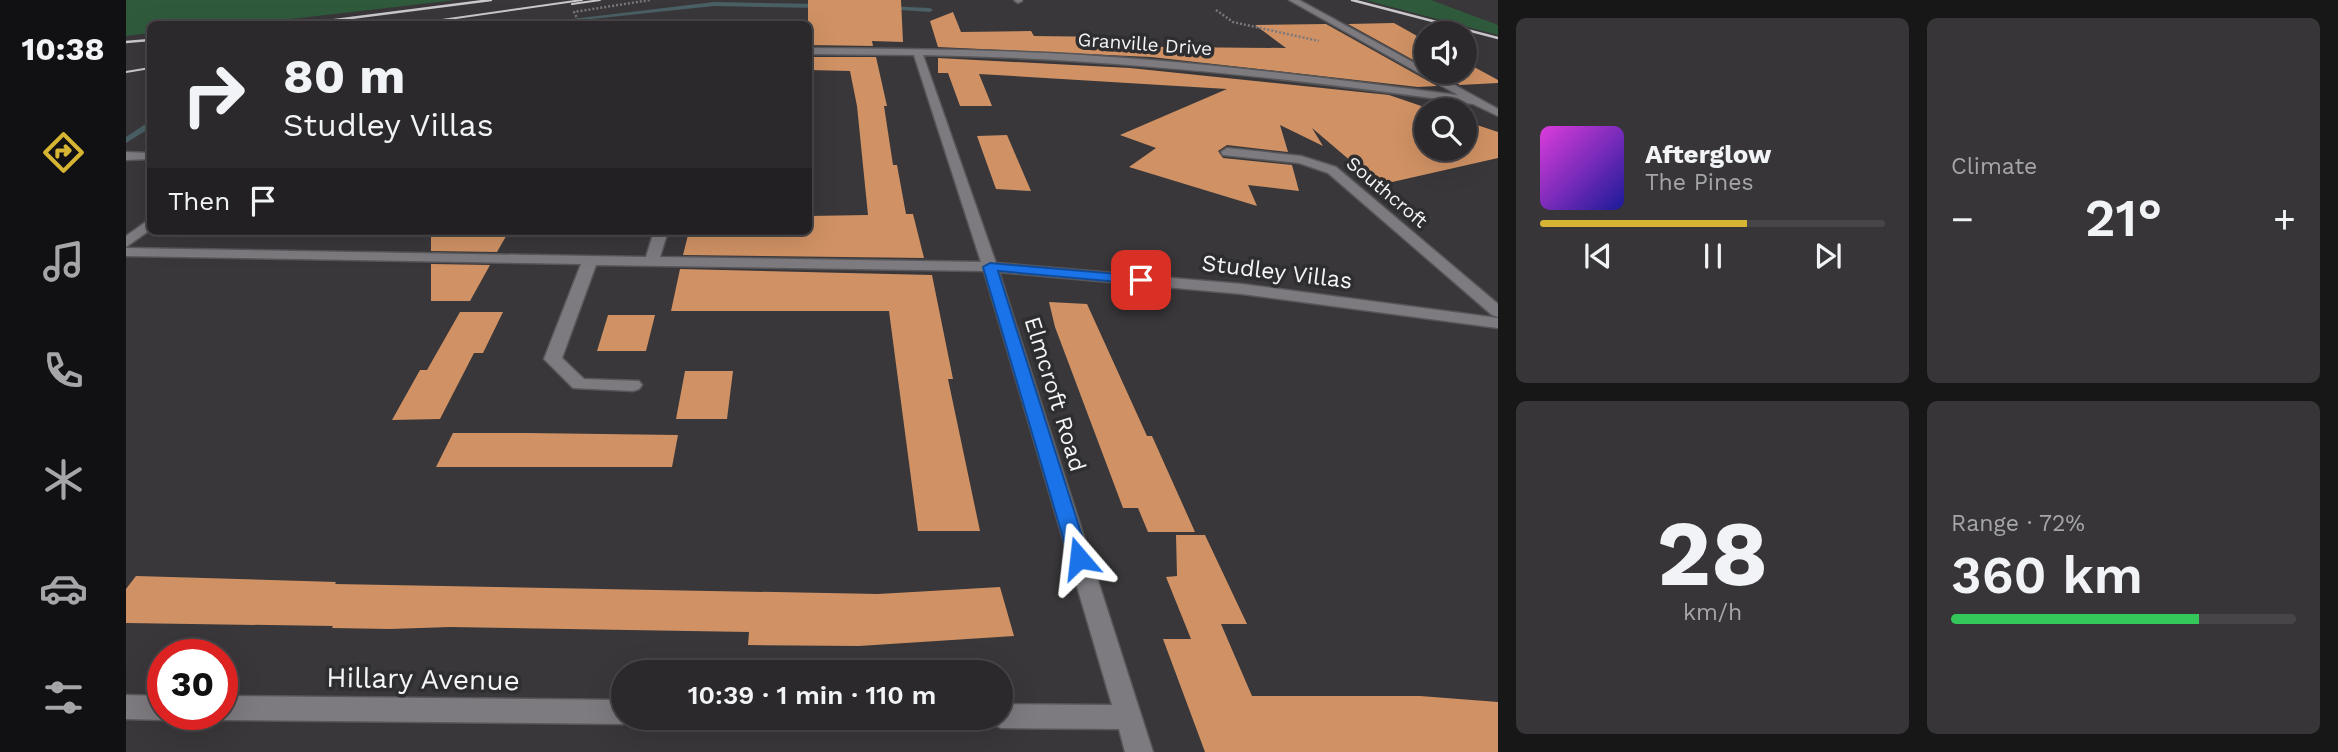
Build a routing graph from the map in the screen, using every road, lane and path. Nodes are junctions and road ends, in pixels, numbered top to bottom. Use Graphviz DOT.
graph roads {
  1 [pos="650,0"];
  2 [pos="1293,0"];
  3 [pos="1216,10"];
  4 [pos="578,21"];
  5 [pos="1328,43"];
  6 [pos="812,51"];
  7 [pos="918,52"];
  8 [pos="1455,98"];
  9 [pos="1471,98"];
  10 [pos="1477,101"];
  11 [pos="1498,113"];
  12 [pos="1227,152"];
  13 [pos="126,156"];
  14 [pos="147,156"];
  15 [pos="147,226"];
  16 [pos="661,235"];
  17 [pos="126,243"];
  18 [pos="126,252"];
  19 [pos="590,260"];
  20 [pos="652,261"];
  21 [pos="990,267"];
  22 [pos="1498,313"];
  23 [pos="1498,323"];
  24 [pos="633,385"];
  25 [pos="126,707"];
  26 [pos="147,708"];
  27 [pos="238,708"];
  28 [pos="611,712"];
  29 [pos="1013,716"];
  30 [pos="1128,718"];
  31 [pos="1139,752"];
  1 -- 4 [label="path"];
  2 -- 9 [label="street"];
  3 -- 5 [label="path"];
  6 -- 7 [label="street, Granville Drive"];
  7 -- 8 [label="street, Granville Drive"];
  7 -- 21 [label="street, Elmcroft Road"];
  10 -- 11 [label="street"];
  12 -- 22 [label="street, Southcroft"];
  13 -- 14 [label="street"];
  15 -- 17 [label="street"];
  16 -- 20 [label="street"];
  18 -- 19 [label="street, Studley Villas"];
  19 -- 20 [label="street, Studley Villas"];
  19 -- 24 [label="street"];
  20 -- 21 [label="street, Studley Villas"];
  21 -- 23 [label="street, Studley Villas"];
  21 -- 30 [label="street, Elmcroft Road"];
  25 -- 26 [label="street"];
  27 -- 28 [label="street, Hillary Avenue"];
  29 -- 30 [label="street"];
  30 -- 31 [label="street, Elmcroft Road"];
}
